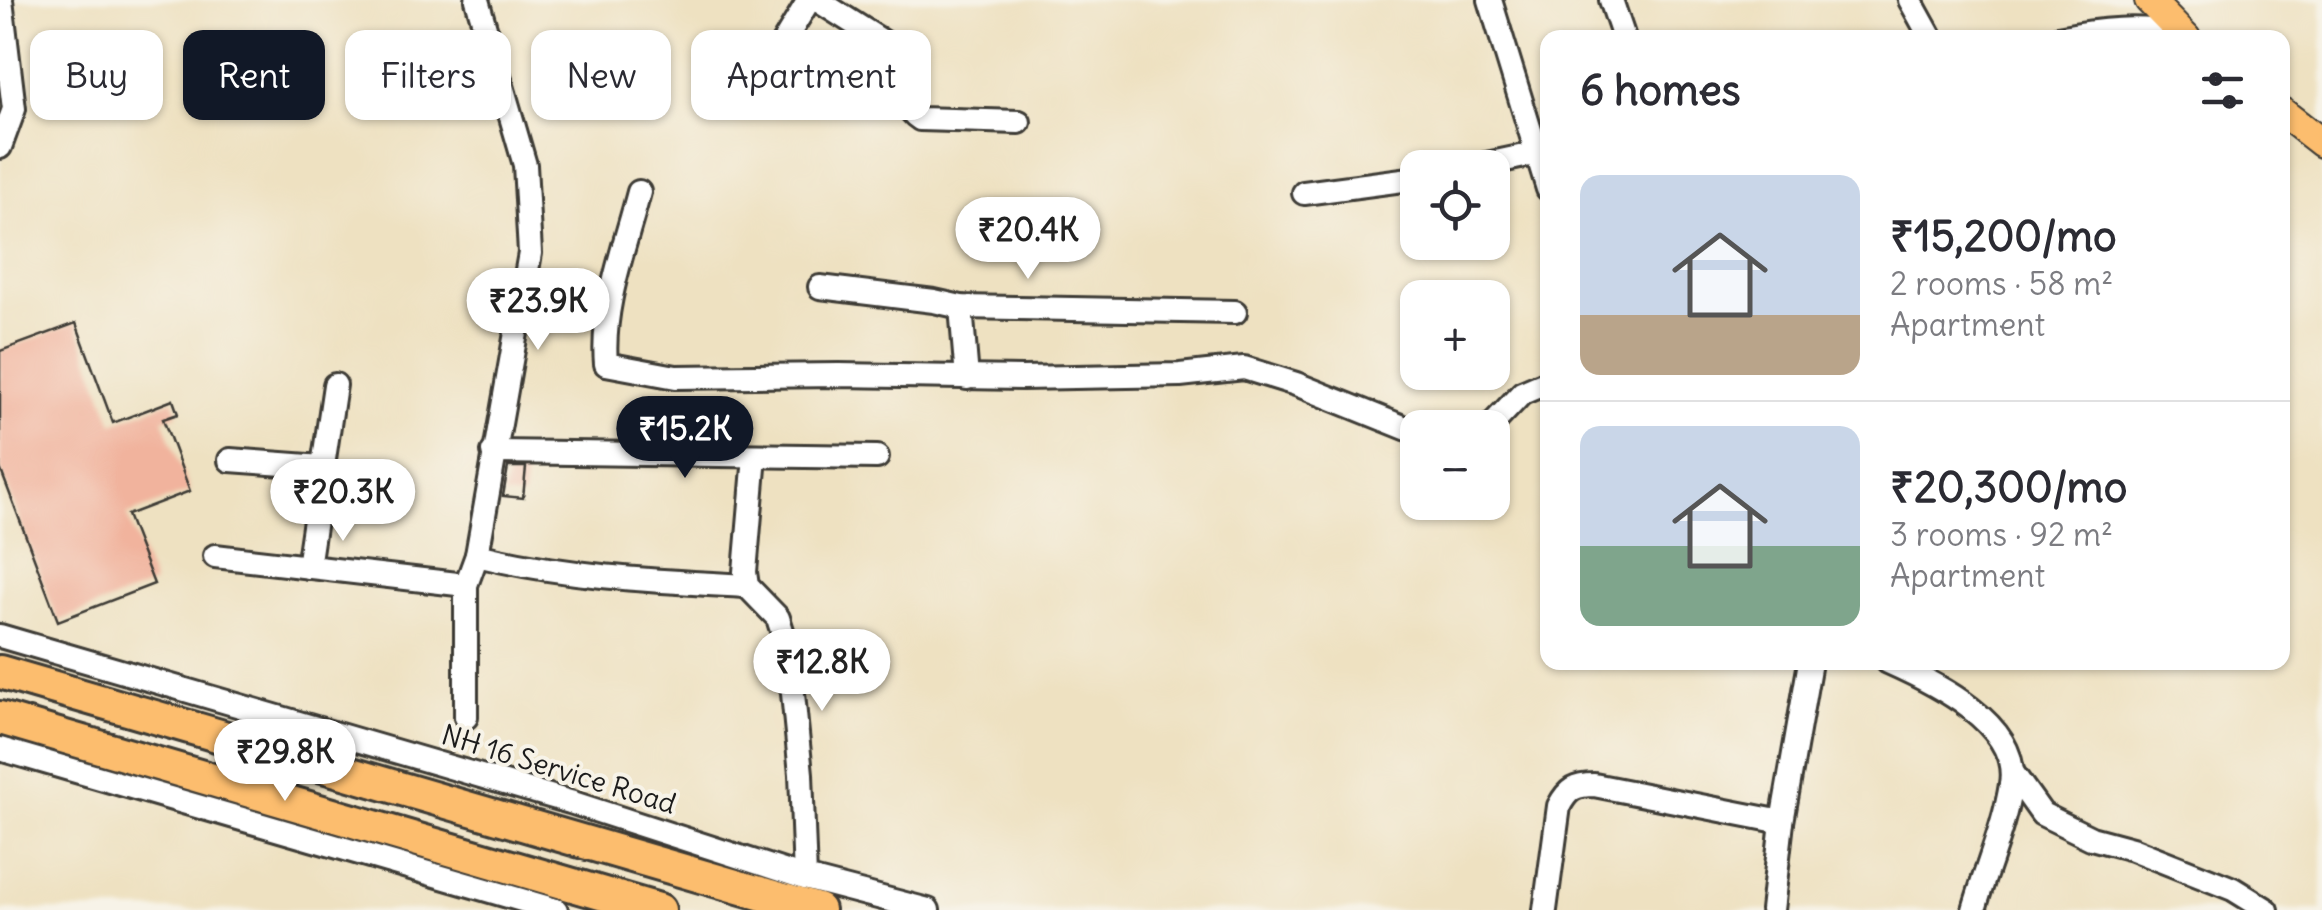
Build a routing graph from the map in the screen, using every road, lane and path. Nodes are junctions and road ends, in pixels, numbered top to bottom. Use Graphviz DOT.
graph roads {
  1 [pos="1,0"];
  2 [pos="477,0"];
  3 [pos="813,0"];
  4 [pos="1490,0"];
  5 [pos="1637,0"];
  6 [pos="1910,0"];
  7 [pos="2149,0"];
  8 [pos="1612,2"];
  9 [pos="793,30"];
  10 [pos="1621,30"];
  11 [pos="1927,30"];
  12 [pos="2103,30"];
  13 [pos="2158,30"];
  14 [pos="2178,30"];
  15 [pos="2290,118"];
  16 [pos="1019,122"];
  17 [pos="2322,143"];
  18 [pos="1540,146"];
  19 [pos="0,147"];
  20 [pos="1540,152"];
  21 [pos="1510,159"];
  22 [pos="1400,180"];
  23 [pos="639,192"];
  24 [pos="1304,193"];
  25 [pos="820,287"];
  26 [pos="960,307"];
  27 [pos="1236,312"];
  28 [pos="967,378"];
  29 [pos="334,385"];
  30 [pos="1540,385"];
  31 [pos="1503,410"];
  32 [pos="1400,426"];
  33 [pos="493,452"];
  34 [pos="755,456"];
  35 [pos="878,457"];
  36 [pos="230,460"];
  37 [pos="322,468"];
  38 [pos="477,555"];
  39 [pos="215,556"];
  40 [pos="308,567"];
  41 [pos="466,585"];
  42 [pos="747,586"];
  43 [pos="0,636"];
  44 [pos="1809,670"];
  45 [pos="1903,670"];
  46 [pos="0,672"];
  47 [pos="466,717"];
  48 [pos="0,718"];
  49 [pos="0,749"];
  50 [pos="2012,772"];
  51 [pos="1782,822"];
  52 [pos="804,878"];
  53 [pos="914,908"];
  54 [pos="556,910"];
  55 [pos="660,910"];
  56 [pos="818,910"];
  57 [pos="1545,910"];
  58 [pos="1772,910"];
  59 [pos="1974,910"];
  60 [pos="2267,910"];
  1 -- 19 [label="street"];
  2 -- 33 [label="street"];
  3 -- 9 [label="street"];
  3 -- 16 [label="street"];
  4 -- 18 [label="street"];
  5 -- 8 [label="street"];
  6 -- 11 [label="street"];
  7 -- 14 [label="main road"];
  8 -- 10 [label="street"];
  12 -- 13 [label="street"];
  15 -- 17 [label="main road"];
  20 -- 21 [label="street"];
  22 -- 24 [label="street"];
  23 -- 28 [label="street"];
  25 -- 26 [label="street"];
  26 -- 27 [label="street"];
  26 -- 28 [label="street"];
  28 -- 32 [label="street"];
  29 -- 37 [label="street"];
  30 -- 31 [label="street"];
  33 -- 34 [label="street"];
  33 -- 38 [label="street"];
  34 -- 35 [label="street"];
  34 -- 42 [label="street"];
  36 -- 37 [label="street"];
  37 -- 40 [label="street"];
  38 -- 41 [label="street"];
  38 -- 42 [label="street"];
  39 -- 40 [label="street"];
  40 -- 41 [label="street"];
  41 -- 47 [label="street"];
  42 -- 52 [label="street"];
  43 -- 52 [label="street, NH 16 Service Road"];
  44 -- 51 [label="street"];
  45 -- 50 [label="street"];
  46 -- 56 [label="highway"];
  48 -- 55 [label="highway"];
  49 -- 54 [label="street"];
  50 -- 59 [label="street"];
  50 -- 60 [label="street"];
  51 -- 57 [label="street"];
  51 -- 58 [label="street"];
  52 -- 53 [label="street, NH 16 Service Road"];
}
